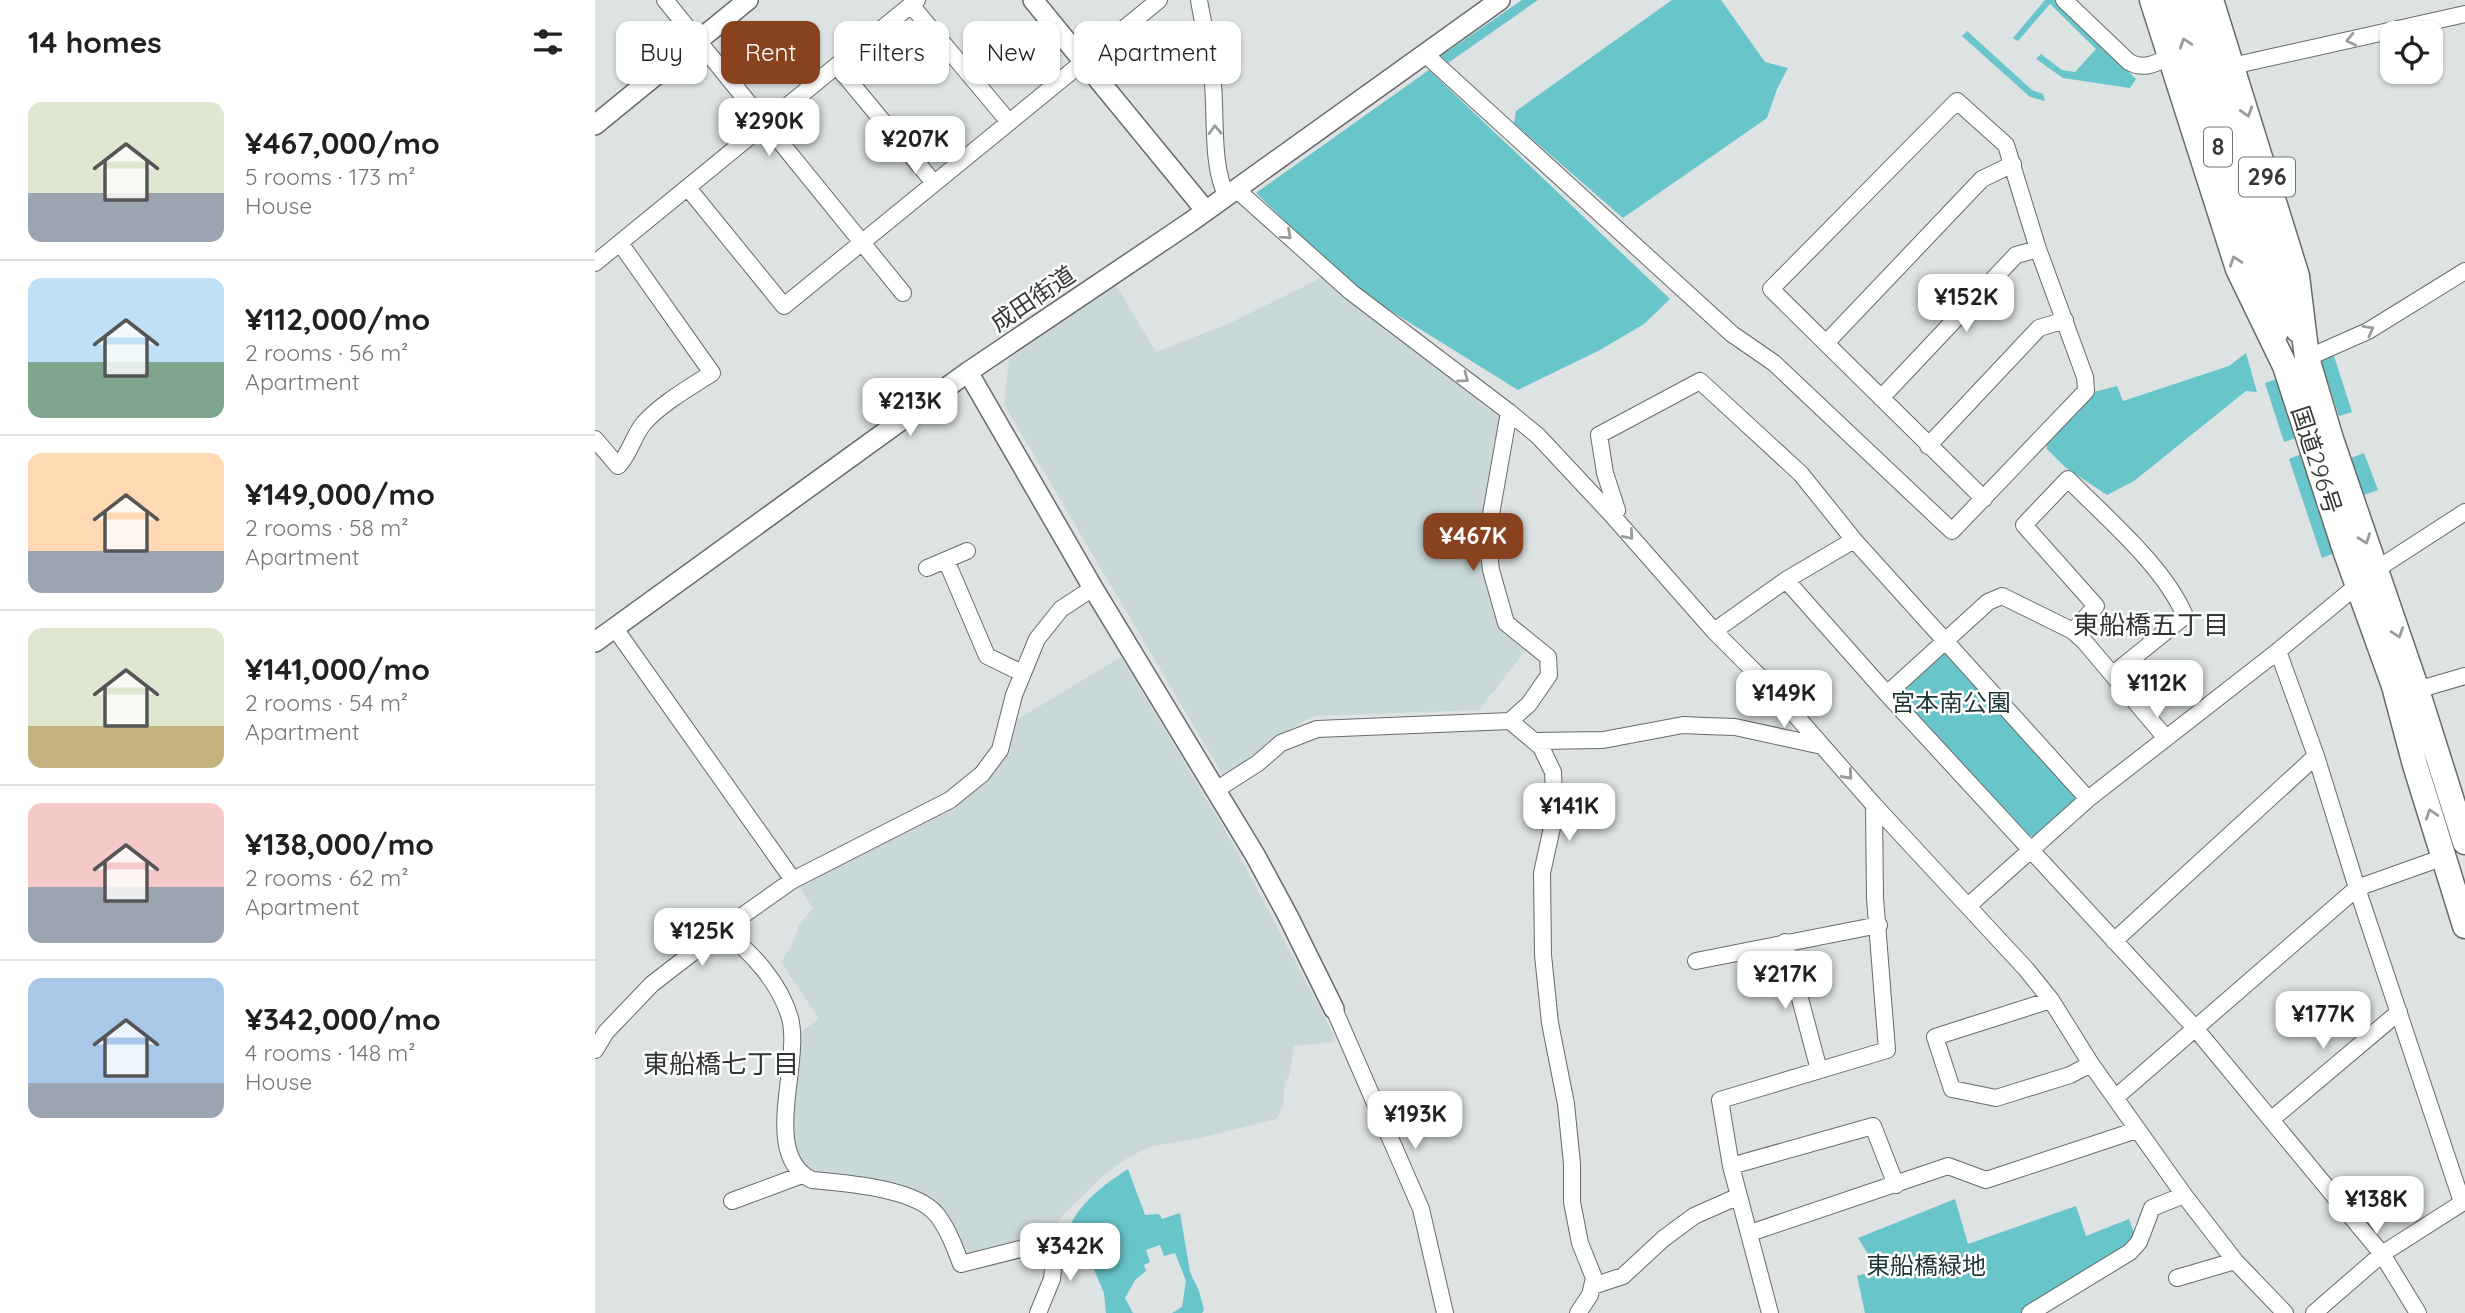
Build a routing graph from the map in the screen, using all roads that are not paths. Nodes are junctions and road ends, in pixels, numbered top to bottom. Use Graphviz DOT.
graph roads {
  1 [pos="665,0"];
  2 [pos="748,0"];
  3 [pos="1034,0"];
  4 [pos="1159,0"];
  5 [pos="1199,0"];
  6 [pos="1500,0"];
  7 [pos="2064,0"];
  8 [pos="2152,0"];
  9 [pos="2171,0"];
  10 [pos="2191,0"];
  11 [pos="2211,0"];
  12 [pos="914,2"];
  13 [pos="2465,14"];
  14 [pos="682,21"];
  15 [pos="891,21"];
  16 [pos="1134,21"];
  17 [pos="707,34"];
  18 [pos="1074,50"];
  19 [pos="707,52"];
  20 [pos="1425,54"];
  21 [pos="2169,57"];
  22 [pos="2232,66"];
  23 [pos="834,68"];
  24 [pos="1074,71"];
  25 [pos="645,84"];
  26 [pos="852,84"];
  27 [pos="1101,84"];
  28 [pos="1009,122"];
  29 [pos="765,123"];
  30 [pos="595,125"];
  31 [pos="2013,164"];
  32 [pos="935,183"];
  33 [pos="688,188"];
  34 [pos="1232,193"];
  35 [pos="1206,211"];
  36 [pos="620,243"];
  37 [pos="862,243"];
  38 [pos="2038,249"];
  39 [pos="595,263"];
  40 [pos="2465,271"];
  41 [pos="2274,291"];
  42 [pos="903,293"];
  43 [pos="2065,320"];
  44 [pos="1826,343"];
  45 [pos="2296,362"];
  46 [pos="968,372"];
  47 [pos="1881,398"];
  48 [pos="1509,412"];
  49 [pos="595,439"];
  50 [pos="1928,446"];
  51 [pos="1984,499"];
  52 [pos="2465,512"];
  53 [pos="1611,514"];
  54 [pos="1854,540"];
  55 [pos="967,551"];
  56 [pos="946,560"];
  57 [pos="927,568"];
  58 [pos="2368,576"];
  59 [pos="1786,580"];
  60 [pos="1093,588"];
  61 [pos="614,627"];
  62 [pos="1714,631"];
  63 [pos="2073,631"];
  64 [pos="1945,641"];
  65 [pos="595,642"];
  66 [pos="2277,651"];
  67 [pos="1022,673"];
  68 [pos="2113,674"];
  69 [pos="2465,676"];
  70 [pos="2417,690"];
  71 [pos="1887,694"];
  72 [pos="1510,721"];
  73 [pos="2165,737"];
  74 [pos="1534,741"];
  75 [pos="1822,746"];
  76 [pos="2316,756"];
  77 [pos="1216,790"];
  78 [pos="2088,799"];
  79 [pos="1874,805"];
  80 [pos="2465,842"];
  81 [pos="2030,850"];
  82 [pos="2444,857"];
  83 [pos="793,880"];
  84 [pos="2357,888"];
  85 [pos="1968,906"];
  86 [pos="1879,925"];
  87 [pos="2465,926"];
  88 [pos="722,930"];
  89 [pos="2114,941"];
  90 [pos="1785,942"];
  91 [pos="1696,961"];
  92 [pos="2051,1000"];
  93 [pos="1334,1009"];
  94 [pos="2399,1012"];
  95 [pos="2195,1028"];
  96 [pos="595,1050"];
  97 [pos="2091,1064"];
  98 [pos="1819,1070"];
  99 [pos="2115,1098"];
  100 [pos="2272,1119"];
  101 [pos="2137,1130"];
  102 [pos="1731,1166"];
  103 [pos="802,1175"];
  104 [pos="1896,1185"];
  105 [pos="2184,1195"];
  106 [pos="1739,1196"];
  107 [pos="732,1200"];
  108 [pos="2463,1201"];
  109 [pos="1750,1233"];
  110 [pos="2382,1254"];
  111 [pos="2235,1261"];
  112 [pos="2177,1278"];
  113 [pos="1593,1286"];
  114 [pos="1038,1313"];
  115 [pos="1445,1313"];
  116 [pos="1578,1313"];
  117 [pos="1770,1313"];
  118 [pos="2031,1313"];
  119 [pos="2285,1313"];
  120 [pos="2314,1313"];
  121 [pos="2418,1313"];
  1 -- 14 [label="street"];
  2 -- 17 [label="street"];
  3 -- 18 [label="street"];
  4 -- 16 [label="street"];
  34 -- 5 [label="street, one-way"];
  6 -- 20 [label="street, 成田街道"];
  7 -- 21 [label="street"];
  8 -- 21 [label="main road, 国道296号 / 296"];
  41 -- 9 [label="main road, 8, one-way"];
  10 -- 41 [label="main road, 8"];
  11 -- 22 [label="main road, 国道296号 / 296"];
  12 -- 15 [label="street"];
  12 -- 28 [label="street"];
  13 -- 22 [label="street, one-way"];
  19 -- 29 [label="street"];
  20 -- 34 [label="street, 成田街道"];
  20 -- 51 [label="street"];
  45 -- 21 [label="main road, 国道296号 / 296, one-way"];
  22 -- 45 [label="main road, 国道296号 / 296, one-way"];
  23 -- 29 [label="street"];
  24 -- 28 [label="street"];
  25 -- 30 [label="street"];
  26 -- 32 [label="street"];
  27 -- 35 [label="street"];
  28 -- 32 [label="street"];
  29 -- 33 [label="street"];
  29 -- 37 [label="street"];
  31 -- 38 [label="street"];
  31 -- 44 [label="street"];
  31 -- 44 [label="street"];
  32 -- 37 [label="street"];
  33 -- 36 [label="street"];
  33 -- 37 [label="street"];
  34 -- 35 [label="street, 成田街道"];
  34 -- 48 [label="street, one-way"];
  35 -- 46 [label="street, 成田街道"];
  36 -- 39 [label="street"];
  36 -- 49 [label="street"];
  37 -- 42 [label="street"];
  38 -- 43 [label="street"];
  38 -- 47 [label="street"];
  45 -- 40 [label="street, one-way"];
  41 -- 45 [label="main road, 8"];
  43 -- 50 [label="street"];
  43 -- 51 [label="street"];
  44 -- 47 [label="street"];
  45 -- 58 [label="main road, 国道296号 / 296"];
  46 -- 60 [label="street"];
  46 -- 61 [label="street, 成田街道"];
  47 -- 50 [label="street"];
  48 -- 53 [label="street"];
  48 -- 72 [label="street"];
  50 -- 51 [label="street"];
  52 -- 58 [label="street"];
  53 -- 54 [label="street"];
  53 -- 62 [label="street, one-way"];
  54 -- 59 [label="street"];
  54 -- 64 [label="street"];
  55 -- 56 [label="street"];
  56 -- 57 [label="street"];
  56 -- 67 [label="street"];
  58 -- 66 [label="street"];
  58 -- 70 [label="main road, 国道296号 / 296, one-way"];
  82 -- 58 [label="main road, 国道296号 / 296, one-way"];
  59 -- 62 [label="street"];
  59 -- 71 [label="street"];
  60 -- 67 [label="street"];
  60 -- 77 [label="street"];
  61 -- 65 [label="street, 成田街道"];
  61 -- 83 [label="street"];
  62 -- 75 [label="street"];
  63 -- 64 [label="street"];
  63 -- 68 [label="street"];
  63 -- 68 [label="street"];
  64 -- 71 [label="street"];
  64 -- 78 [label="street"];
  66 -- 73 [label="street"];
  66 -- 76 [label="street"];
  67 -- 83 [label="street"];
  68 -- 73 [label="street"];
  69 -- 70 [label="street"];
  70 -- 80 [label="main road, 国道296号 / 296"];
  71 -- 81 [label="street"];
  72 -- 74 [label="street"];
  72 -- 77 [label="street"];
  73 -- 78 [label="street"];
  74 -- 75 [label="street"];
  74 -- 113 [label="street"];
  75 -- 79 [label="street, one-way"];
  76 -- 84 [label="street"];
  76 -- 89 [label="street"];
  77 -- 93 [label="street"];
  78 -- 81 [label="street"];
  79 -- 85 [label="street"];
  79 -- 86 [label="street"];
  81 -- 85 [label="street"];
  81 -- 89 [label="street"];
  82 -- 84 [label="street"];
  82 -- 87 [label="main road, 国道296号 / 296"];
  83 -- 88 [label="street"];
  84 -- 94 [label="street"];
  84 -- 95 [label="street"];
  85 -- 92 [label="street"];
  86 -- 90 [label="street"];
  86 -- 98 [label="street"];
  88 -- 96 [label="street"];
  88 -- 103 [label="street"];
  89 -- 95 [label="street"];
  90 -- 91 [label="street"];
  90 -- 98 [label="street"];
  92 -- 97 [label="street"];
  92 -- 97 [label="street"];
  93 -- 115 [label="street"];
  94 -- 100 [label="street"];
  94 -- 108 [label="street"];
  95 -- 99 [label="street"];
  95 -- 100 [label="street"];
  97 -- 99 [label="street"];
  98 -- 102 [label="street"];
  99 -- 101 [label="street"];
  100 -- 110 [label="street"];
  101 -- 104 [label="street"];
  101 -- 105 [label="street"];
  102 -- 104 [label="street"];
  102 -- 106 [label="street"];
  103 -- 107 [label="street"];
  103 -- 114 [label="street"];
  104 -- 109 [label="street"];
  105 -- 111 [label="street"];
  105 -- 118 [label="street"];
  106 -- 109 [label="street"];
  106 -- 113 [label="street"];
  108 -- 110 [label="street"];
  109 -- 117 [label="street"];
  110 -- 120 [label="street"];
  110 -- 121 [label="street"];
  111 -- 112 [label="street"];
  111 -- 119 [label="street"];
  113 -- 116 [label="street"];
}
